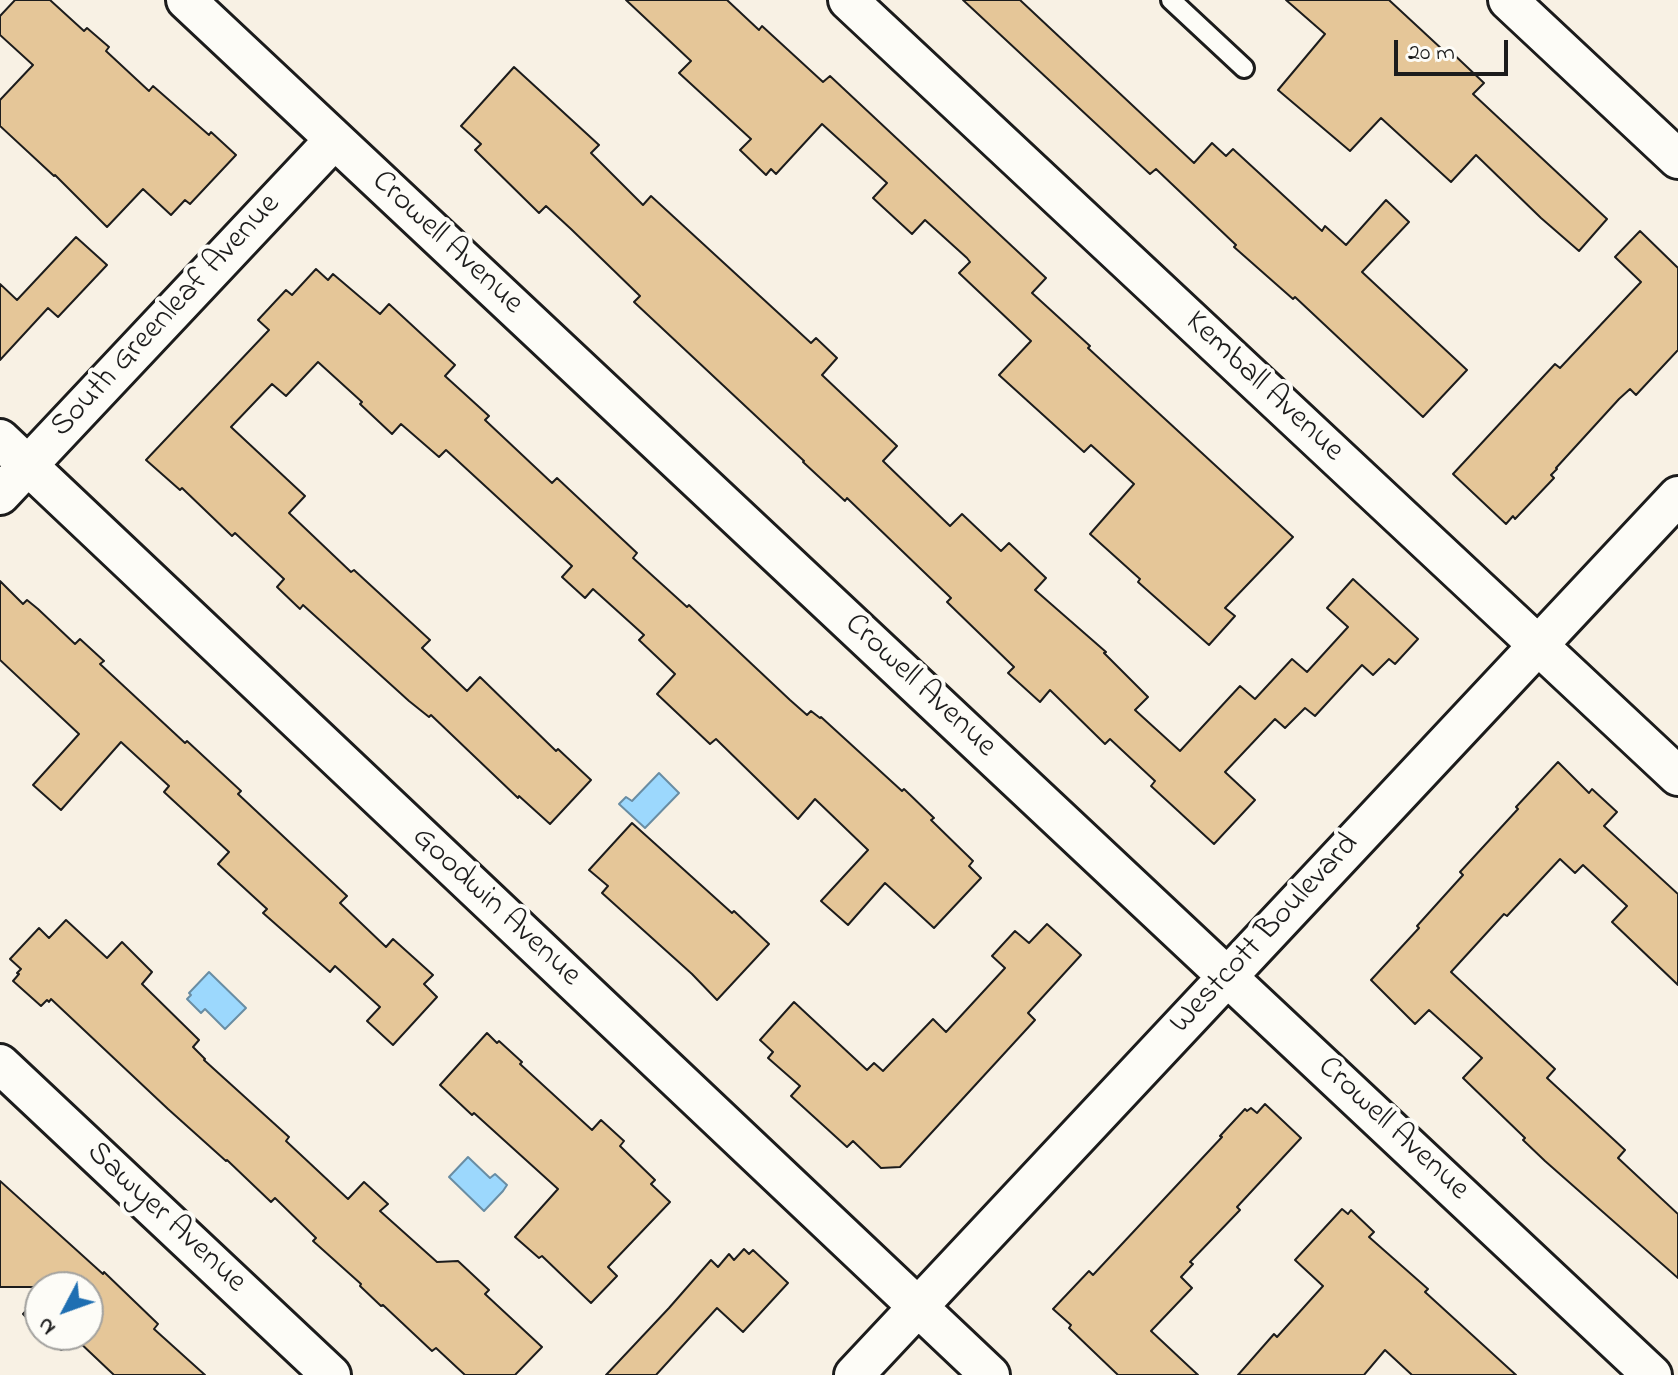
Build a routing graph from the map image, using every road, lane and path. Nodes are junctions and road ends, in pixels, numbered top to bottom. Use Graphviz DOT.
graph roads {
  1 [pos="186,0"];
  2 [pos="848,0"];
  3 [pos="1171,0"];
  4 [pos="1508,0"];
  5 [pos="1244,68"];
  6 [pos="334,140"];
  7 [pos="1678,159"];
  8 [pos="0,439"];
  9 [pos="27,465"];
  10 [pos="0,495"];
  11 [pos="1678,496"];
  12 [pos="1539,645"];
  13 [pos="1678,776"];
  14 [pos="1228,976"];
  15 [pos="0,1064"];
  16 [pos="918,1307"];
  17 [pos="331,1375"];
  18 [pos="854,1375"];
  19 [pos="990,1375"];
  20 [pos="1652,1375"];
  1 -- 6 [label="street, Crowell Avenue"];
  2 -- 12 [label="street, Kemball Avenue"];
  3 -- 5 [label="lane"];
  4 -- 7 [label="street"];
  6 -- 9 [label="street, South Greenleaf Avenue"];
  6 -- 14 [label="street, Crowell Avenue"];
  8 -- 9 [label="street, Goodwin Avenue"];
  9 -- 10 [label="street, South Greenleaf Avenue"];
  9 -- 16 [label="street, Goodwin Avenue"];
  11 -- 12 [label="street, Westcott Boulevard"];
  12 -- 13 [label="street, Kemball Avenue"];
  12 -- 14 [label="street, Westcott Boulevard"];
  14 -- 16 [label="street, Westcott Boulevard"];
  14 -- 20 [label="street, Crowell Avenue"];
  15 -- 17 [label="street, Sawyer Avenue"];
  16 -- 18 [label="street, Westcott Boulevard"];
  16 -- 19 [label="street, Goodwin Avenue"];
}
